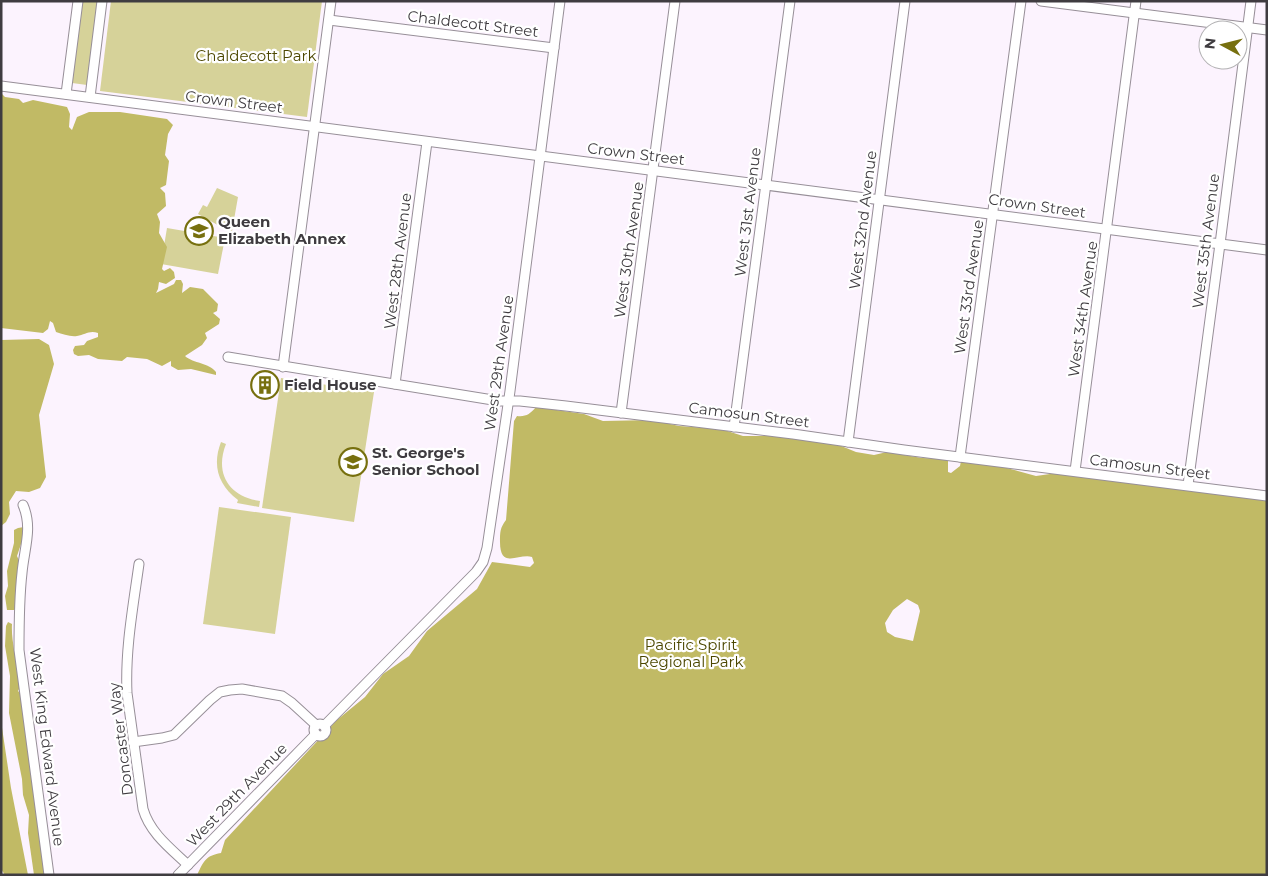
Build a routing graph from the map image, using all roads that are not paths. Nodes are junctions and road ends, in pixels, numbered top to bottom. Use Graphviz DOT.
graph roads {
  1 [pos="78,1"];
  2 [pos="102,1"];
  3 [pos="331,1"];
  4 [pos="560,1"];
  5 [pos="675,1"];
  6 [pos="790,1"];
  7 [pos="905,1"];
  8 [pos="1021,1"];
  9 [pos="1041,1"];
  10 [pos="1136,1"];
  11 [pos="1251,1"];
  12 [pos="1134,13"];
  13 [pos="329,20"];
  14 [pos="1248,20"];
  15 [pos="1198,21"];
  16 [pos="1248,27"];
  17 [pos="1267,30"];
  18 [pos="554,48"];
  19 [pos="1242,70"];
  20 [pos="1,86"];
  21 [pos="66,94"];
  22 [pos="90,97"];
  23 [pos="315,127"];
  24 [pos="427,142"];
  25 [pos="540,155"];
  26 [pos="654,170"];
  27 [pos="766,184"];
  28 [pos="880,199"];
  29 [pos="993,214"];
  30 [pos="1107,229"];
  31 [pos="1220,244"];
  32 [pos="1267,250"];
  33 [pos="228,358"];
  34 [pos="283,367"];
  35 [pos="395,384"];
  36 [pos="508,401"];
  37 [pos="621,412"];
  38 [pos="734,427"];
  39 [pos="848,442"];
  40 [pos="960,457"];
  41 [pos="1075,471"];
  42 [pos="1188,485"];
  43 [pos="1267,496"];
  44 [pos="22,505"];
  45 [pos="139,564"];
  46 [pos="319,728"];
  47 [pos="133,742"];
  48 [pos="188,865"];
  49 [pos="49,875"];
  50 [pos="178,875"];
  1 -- 21 [label="street"];
  2 -- 22 [label="street"];
  3 -- 13 [label="street"];
  4 -- 18 [label="street, West 29th Avenue"];
  5 -- 26 [label="street, West 30th Avenue"];
  6 -- 27 [label="street, West 31st Avenue"];
  7 -- 28 [label="street, West 32nd Avenue"];
  8 -- 29 [label="street, West 33rd Avenue"];
  9 -- 12 [label="street"];
  10 -- 12 [label="street, West 34th Avenue"];
  11 -- 14 [label="street, West 35th Avenue"];
  12 -- 15 [label="street"];
  12 -- 30 [label="street, West 34th Avenue"];
  13 -- 18 [label="street, Chaldecott Street"];
  13 -- 23 [label="street"];
  16 -- 17 [label="street"];
  18 -- 25 [label="street, West 29th Avenue"];
  19 -- 31 [label="street, West 35th Avenue"];
  20 -- 21 [label="street, Crown Street"];
  21 -- 22 [label="street, Crown Street"];
  22 -- 23 [label="street, Crown Street"];
  23 -- 24 [label="street, Crown Street"];
  23 -- 34 [label="street"];
  24 -- 25 [label="street, Crown Street"];
  24 -- 35 [label="street, West 28th Avenue"];
  25 -- 26 [label="street, Crown Street"];
  25 -- 36 [label="street, West 29th Avenue"];
  26 -- 27 [label="street, Crown Street"];
  26 -- 37 [label="street, West 30th Avenue"];
  27 -- 28 [label="street, Crown Street"];
  27 -- 38 [label="street, West 31st Avenue"];
  28 -- 29 [label="street, Crown Street"];
  28 -- 39 [label="street, West 32nd Avenue"];
  29 -- 30 [label="street, Crown Street"];
  29 -- 40 [label="street, West 33rd Avenue"];
  30 -- 31 [label="street, Crown Street"];
  30 -- 41 [label="street, West 34th Avenue"];
  31 -- 32 [label="street, Crown Street"];
  31 -- 42 [label="street, West 35th Avenue"];
  33 -- 34 [label="street, Camosun Street"];
  34 -- 35 [label="street, Camosun Street"];
  35 -- 36 [label="street, Camosun Street"];
  36 -- 37 [label="street, Camosun Street"];
  36 -- 46 [label="street, West 29th Avenue"];
  37 -- 38 [label="street, Camosun Street"];
  38 -- 39 [label="street, Camosun Street"];
  39 -- 40 [label="street, Camosun Street"];
  40 -- 41 [label="street, Camosun Street"];
  41 -- 42 [label="street, Camosun Street"];
  42 -- 43 [label="street, Camosun Street"];
  44 -- 49 [label="street, West King Edward Avenue"];
  45 -- 47 [label="street, Doncaster Way"];
  46 -- 47 [label="street"];
  46 -- 48 [label="street, West 29th Avenue"];
  47 -- 48 [label="street, Doncaster Way"];
  48 -- 50 [label="street, West 29th Avenue"];
}
